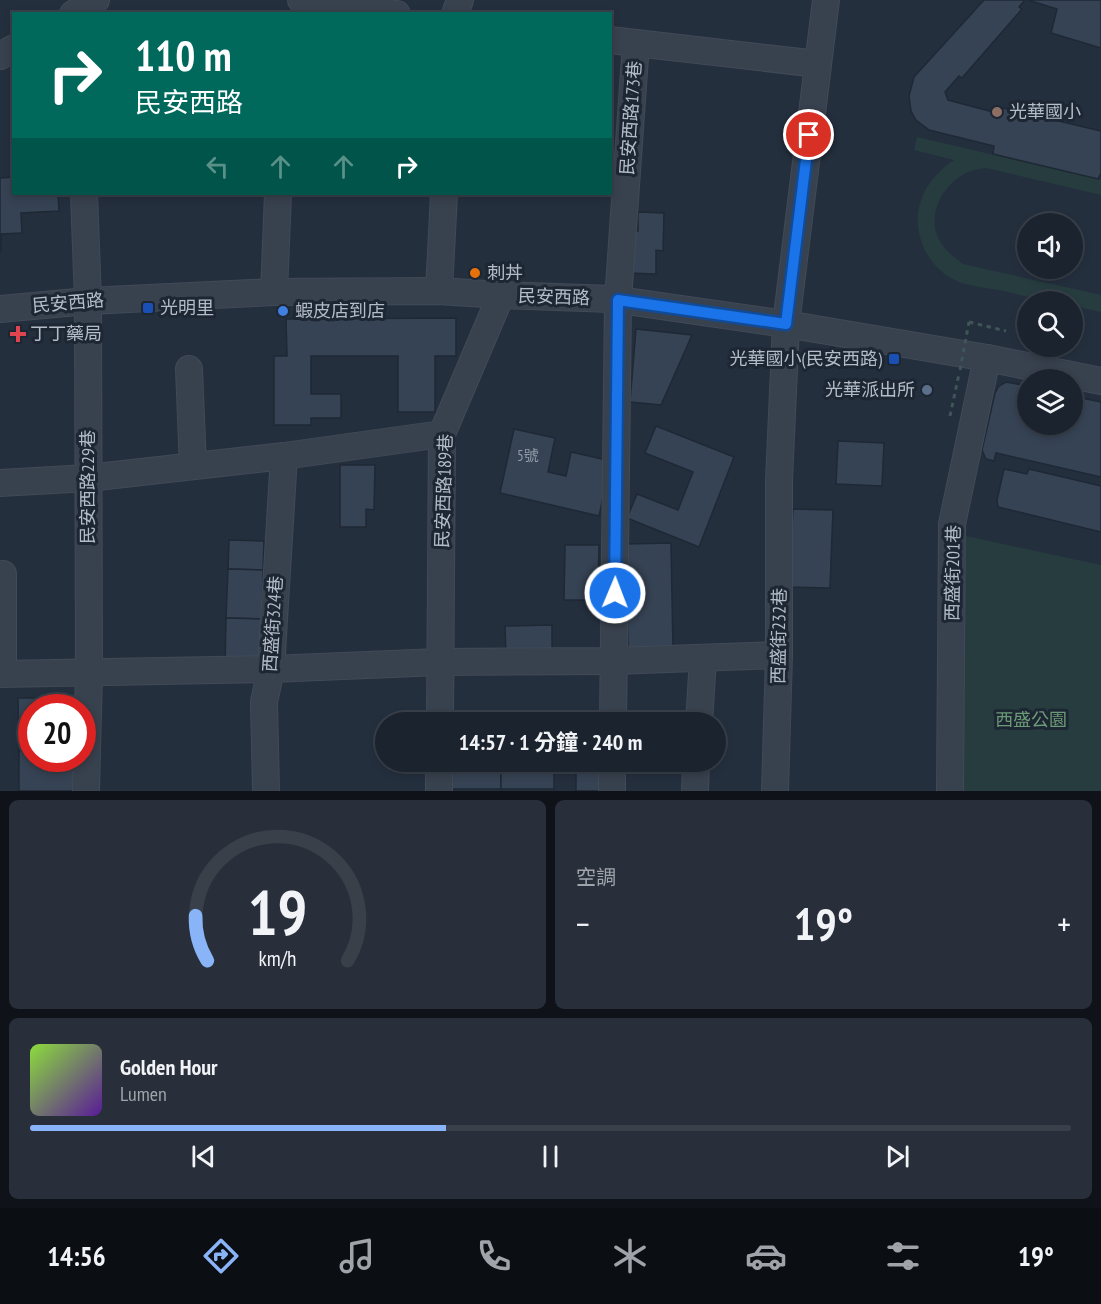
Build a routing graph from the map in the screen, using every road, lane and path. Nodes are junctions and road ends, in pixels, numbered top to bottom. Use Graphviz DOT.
graph roads {
  1 [pos="301,0"];
  2 [pos="826,0"];
  3 [pos="383,12"];
  4 [pos="612,40"];
  5 [pos="636,43"];
  6 [pos="818,64"];
  7 [pos="84,195"];
  8 [pos="278,195"];
  9 [pos="444,195"];
  10 [pos="439,291"];
  11 [pos="274,292"];
  12 [pos="501,295"];
  13 [pos="618,300"];
  14 [pos="88,301"];
  15 [pos="0,309"];
  16 [pos="786,324"];
  17 [pos="1006,331"];
  18 [pos="987,358"];
  19 [pos="189,369"];
  20 [pos="1101,381"];
  21 [pos="950,416"];
  22 [pos="442,434"];
  23 [pos="284,456"];
  24 [pos="193,466"];
  25 [pos="88,478"];
  26 [pos="0,483"];
  27 [pos="3,574"];
  28 [pos="779,655"];
  29 [pos="703,658"];
  30 [pos="614,661"];
  31 [pos="440,662"];
  32 [pos="271,669"];
  33 [pos="89,673"];
  34 [pos="2,674"];
  35 [pos="440,712"];
  36 [pos="613,712"];
  37 [pos="700,712"];
  38 [pos="439,772"];
  39 [pos="612,772"];
  40 [pos="696,772"];
  41 [pos="86,791"];
  42 [pos="266,791"];
  43 [pos="439,791"];
  44 [pos="612,791"];
  45 [pos="695,791"];
  46 [pos="775,791"];
  47 [pos="950,791"];
  1 -- 3 [label="street"];
  2 -- 6 [label="street, 西盛街232巷"];
  4 -- 5 [label="street"];
  5 -- 6 [label="street"];
  5 -- 13 [label="street, 民安西路173巷"];
  6 -- 16 [label="street, 西盛街232巷"];
  7 -- 14 [label="street, 民安西路229巷"];
  8 -- 11 [label="street"];
  9 -- 10 [label="street"];
  10 -- 11 [label="street, 民安西路"];
  10 -- 12 [label="street, 民安西路"];
  11 -- 14 [label="street, 民安西路"];
  12 -- 13 [label="street, 民安西路"];
  12 -- 22 [label="street, 民安西路189巷"];
  13 -- 16 [label="street, 民安西路"];
  13 -- 30 [label="street, 民安西路173巷"];
  14 -- 15 [label="street, 民安西路"];
  14 -- 25 [label="street, 民安西路229巷"];
  16 -- 18 [label="street, 民安西路"];
  16 -- 28 [label="street, 西盛街232巷"];
  17 -- 21 [label="path, bridge"];
  18 -- 20 [label="street, 民安西路"];
  18 -- 47 [label="street, 西盛街201巷"];
  19 -- 24 [label="street"];
  22 -- 23 [label="street"];
  22 -- 31 [label="street, 民安西路189巷"];
  23 -- 24 [label="street"];
  23 -- 32 [label="street, 西盛街324巷"];
  24 -- 25 [label="street"];
  25 -- 26 [label="street"];
  25 -- 33 [label="street, 民安西路229巷"];
  27 -- 34 [label="street"];
  28 -- 29 [label="street"];
  28 -- 46 [label="street, 西盛街232巷"];
  29 -- 30 [label="street"];
  29 -- 37 [label="street"];
  30 -- 31 [label="street"];
  30 -- 36 [label="street, 民安西路173巷"];
  31 -- 32 [label="street"];
  31 -- 35 [label="street, 民安西路189巷"];
  32 -- 33 [label="street"];
  32 -- 42 [label="street, 西盛街324巷"];
  33 -- 34 [label="street"];
  33 -- 41 [label="street, 民安西路229巷"];
  38 -- 43 [label="street"];
  39 -- 44 [label="street"];
  40 -- 45 [label="street"];
}
